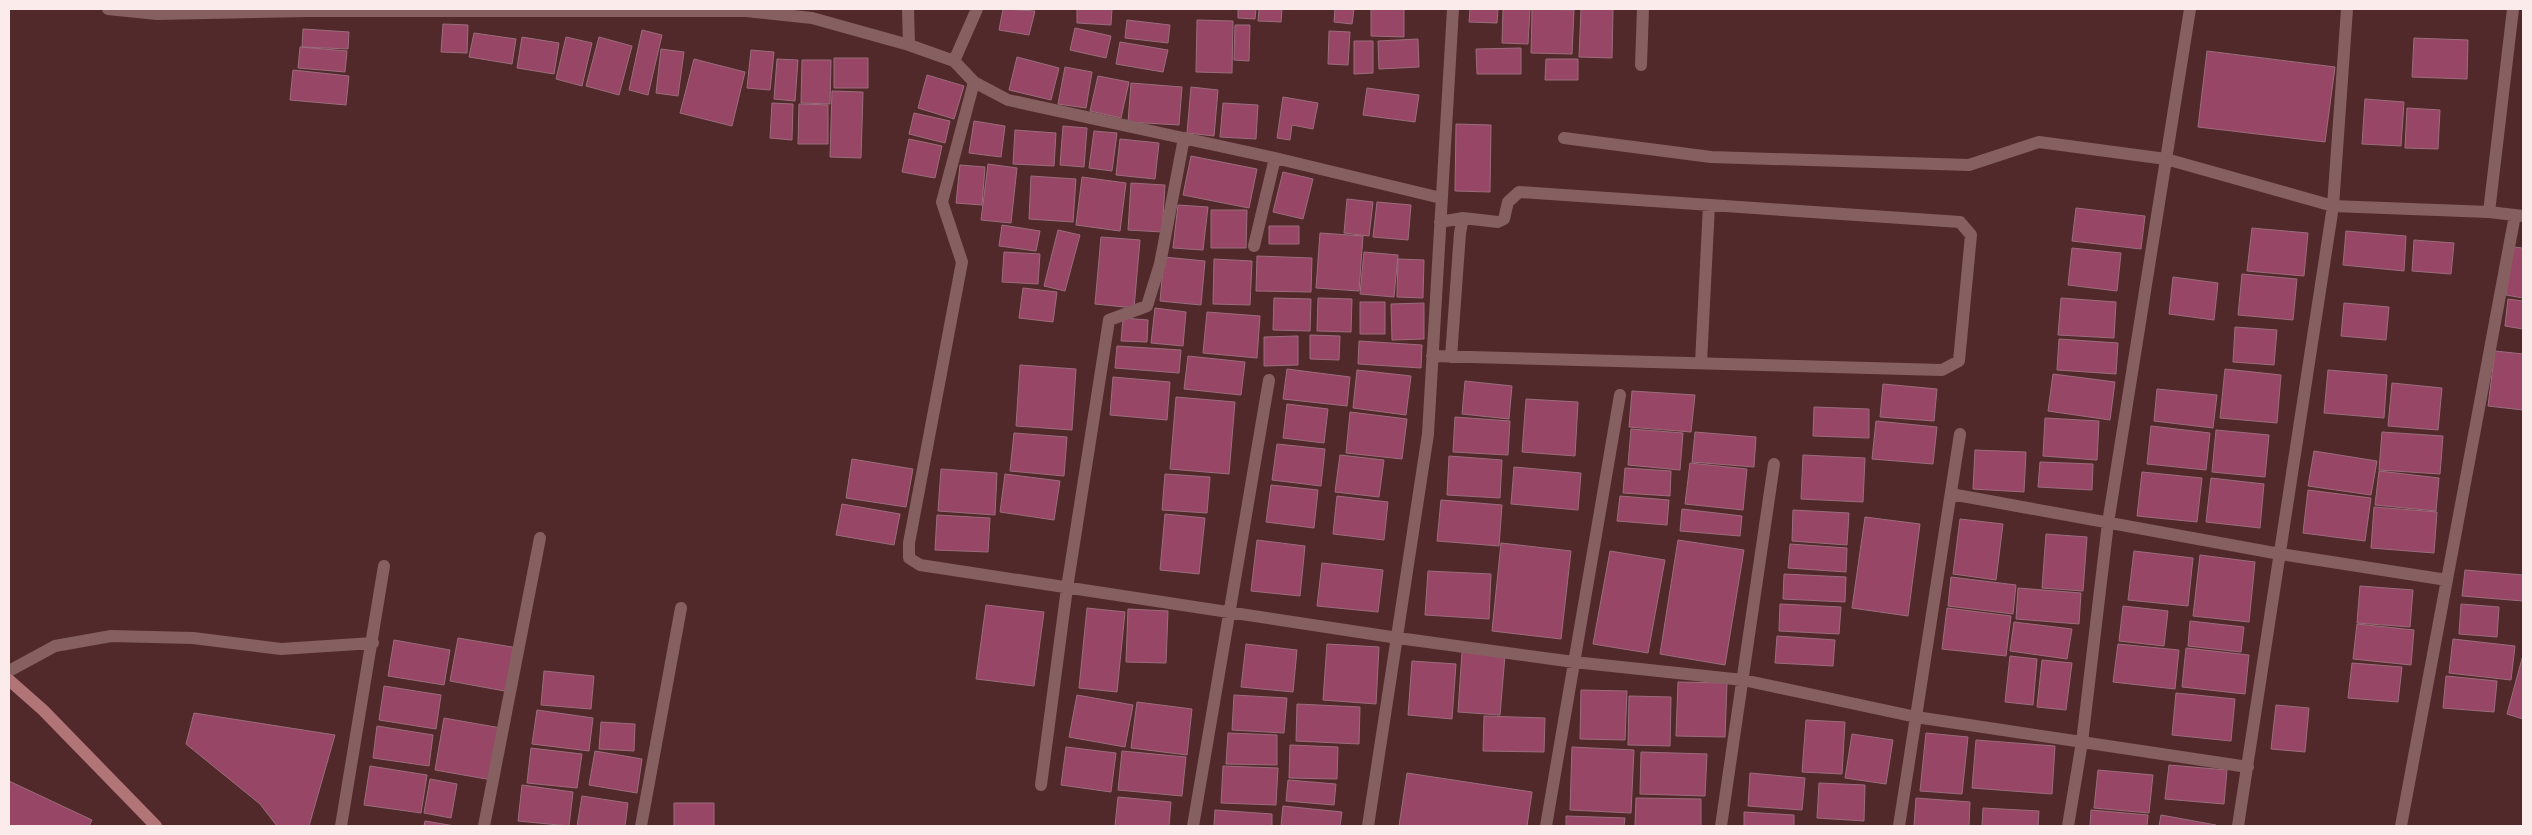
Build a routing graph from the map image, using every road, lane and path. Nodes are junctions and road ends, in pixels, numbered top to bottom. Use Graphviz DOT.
graph roads {
  1 [pos="108,9"];
  2 [pos="908,9"];
  3 [pos="977,9"];
  4 [pos="1453,9"];
  5 [pos="1643,9"];
  6 [pos="2190,9"];
  7 [pos="2347,9"];
  8 [pos="2513,9"];
  9 [pos="309,10"];
  10 [pos="746,10"];
  11 [pos="158,11"];
  12 [pos="813,13"];
  13 [pos="909,45"];
  14 [pos="954,60"];
  15 [pos="1641,65"];
  16 [pos="974,82"];
  17 [pos="1184,138"];
  18 [pos="1564,138"];
  19 [pos="1275,158"];
  20 [pos="2166,159"];
  21 [pos="1441,198"];
  22 [pos="1709,206"];
  23 [pos="2333,206"];
  24 [pos="2489,212"];
  25 [pos="2519,215"];
  26 [pos="1463,218"];
  27 [pos="1440,222"];
  28 [pos="1254,246"];
  29 [pos="1432,356"];
  30 [pos="1451,357"];
  31 [pos="1701,362"];
  32 [pos="1269,380"];
  33 [pos="1620,395"];
  34 [pos="1960,434"];
  35 [pos="1774,464"];
  36 [pos="1951,494"];
  37 [pos="2108,523"];
  38 [pos="540,538"];
  39 [pos="2280,554"];
  40 [pos="384,566"];
  41 [pos="2447,580"];
  42 [pos="1068,588"];
  43 [pos="681,608"];
  44 [pos="1230,613"];
  45 [pos="1398,638"];
  46 [pos="372,643"];
  47 [pos="1574,662"];
  48 [pos="9,671"];
  49 [pos="9,680"];
  50 [pos="1743,680"];
  51 [pos="1916,717"];
  52 [pos="2082,742"];
  53 [pos="2248,767"];
  54 [pos="1041,785"];
  55 [pos="156,826"];
  56 [pos="342,826"];
  57 [pos="484,826"];
  58 [pos="641,826"];
  59 [pos="1193,826"];
  60 [pos="1368,826"];
  61 [pos="1546,826"];
  62 [pos="1721,826"];
  63 [pos="1899,826"];
  64 [pos="2068,826"];
  65 [pos="2238,826"];
  66 [pos="2402,826"];
  1 -- 11 [label="street"];
  2 -- 13 [label="street"];
  3 -- 14 [label="street"];
  4 -- 21 [label="street"];
  5 -- 15 [label="street"];
  6 -- 20 [label="street"];
  7 -- 23 [label="street"];
  8 -- 24 [label="street"];
  9 -- 10 [label="street"];
  9 -- 11 [label="street"];
  10 -- 12 [label="street"];
  12 -- 13 [label="street"];
  13 -- 14 [label="street"];
  14 -- 16 [label="street"];
  16 -- 17 [label="street"];
  16 -- 42 [label="street"];
  17 -- 19 [label="street"];
  17 -- 42 [label="street"];
  18 -- 20 [label="street"];
  19 -- 21 [label="street"];
  19 -- 28 [label="street"];
  20 -- 23 [label="street"];
  20 -- 37 [label="street"];
  21 -- 27 [label="street"];
  22 -- 26 [label="street"];
  22 -- 31 [label="street"];
  22 -- 31 [label="street"];
  23 -- 24 [label="street"];
  23 -- 39 [label="street"];
  24 -- 25 [label="street"];
  25 -- 41 [label="street"];
  26 -- 27 [label="street"];
  26 -- 30 [label="street"];
  27 -- 29 [label="street"];
  29 -- 30 [label="street"];
  29 -- 45 [label="street"];
  30 -- 31 [label="street"];
  32 -- 44 [label="street"];
  33 -- 47 [label="street"];
  34 -- 36 [label="street"];
  35 -- 50 [label="street"];
  36 -- 37 [label="street"];
  36 -- 51 [label="street"];
  37 -- 39 [label="street"];
  37 -- 52 [label="street"];
  38 -- 57 [label="street"];
  39 -- 41 [label="street"];
  39 -- 53 [label="street"];
  40 -- 46 [label="street"];
  41 -- 66 [label="street"];
  42 -- 44 [label="street"];
  42 -- 54 [label="street"];
  43 -- 58 [label="street"];
  44 -- 45 [label="street"];
  44 -- 59 [label="street"];
  45 -- 47 [label="street"];
  45 -- 60 [label="street"];
  46 -- 48 [label="street"];
  46 -- 56 [label="street"];
  47 -- 50 [label="street"];
  47 -- 61 [label="street"];
  49 -- 55 [label="main road"];
  50 -- 51 [label="street"];
  50 -- 62 [label="street"];
  51 -- 52 [label="street"];
  51 -- 63 [label="street"];
  52 -- 53 [label="street"];
  52 -- 64 [label="street"];
  53 -- 65 [label="street"];
}
